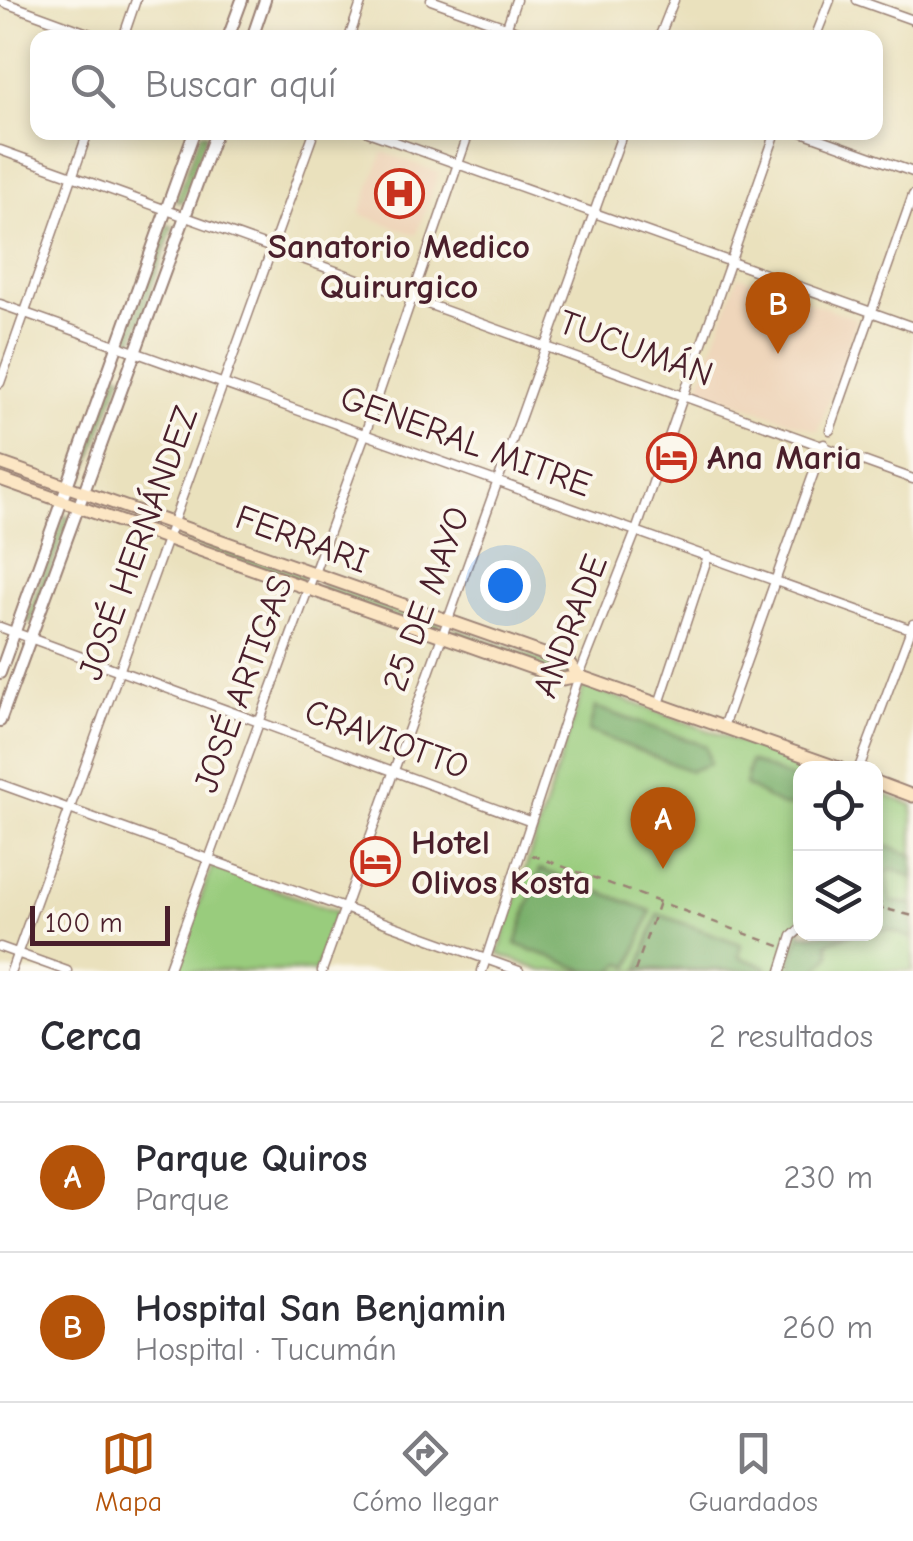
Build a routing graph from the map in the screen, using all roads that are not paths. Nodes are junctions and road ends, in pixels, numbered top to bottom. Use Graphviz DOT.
graph roads {
  1 [pos="136,0"];
  2 [pos="242,0"];
  3 [pos="266,0"];
  4 [pos="362,0"];
  5 [pos="431,0"];
  6 [pos="516,0"];
  7 [pos="674,0"];
  8 [pos="830,0"];
  9 [pos="857,0"];
  10 [pos="0,2"];
  11 [pos="913,20"];
  12 [pos="506,27"];
  13 [pos="79,30"];
  14 [pos="125,30"];
  15 [pos="231,30"];
  16 [pos="255,30"];
  17 [pos="352,30"];
  18 [pos="505,30"];
  19 [pos="514,30"];
  20 [pos="662,30"];
  21 [pos="818,30"];
  22 [pos="85,140"];
  23 [pos="191,140"];
  24 [pos="213,140"];
  25 [pos="311,140"];
  26 [pos="390,140"];
  27 [pos="465,140"];
  28 [pos="620,140"];
  29 [pos="773,140"];
  30 [pos="824,140"];
  31 [pos="0,150"];
  32 [pos="457,164"];
  33 [pos="913,172"];
  34 [pos="72,176"];
  35 [pos="913,195"];
  36 [pos="166,209"];
  37 [pos="592,212"];
  38 [pos="185,216"];
  39 [pos="272,247"];
  40 [pos="729,261"];
  41 [pos="410,296"];
  42 [pos="0,304"];
  43 [pos="872,312"];
  44 [pos="26,314"];
  45 [pos="913,326"];
  46 [pos="546,345"];
  47 [pos="119,348"];
  48 [pos="138,353"];
  49 [pos="0,382"];
  50 [pos="226,385"];
  51 [pos="681,393"];
  52 [pos="830,430"];
  53 [pos="365,434"];
  54 [pos="824,444"];
  55 [pos="0,463"];
  56 [pos="0,479"];
  57 [pos="913,479"];
  58 [pos="497,481"];
  59 [pos="67,486"];
  60 [pos="84,492"];
  61 [pos="62,501"];
  62 [pos="78,507"];
  63 [pos="173,522"];
  64 [pos="636,531"];
  65 [pos="167,539"];
  66 [pos="708,556"];
  67 [pos="312,572"];
  68 [pos="776,581"];
  69 [pos="306,589"];
  70 [pos="446,622"];
  71 [pos="0,627"];
  72 [pos="912,627"];
  73 [pos="14,632"];
  74 [pos="441,637"];
  75 [pos="30,638"];
  76 [pos="120,671"];
  77 [pos="0,673"];
  78 [pos="579,676"];
  79 [pos="659,704"];
  80 [pos="0,721"];
  81 [pos="258,722"];
  82 [pos="723,726"];
  83 [pos="820,761"];
  84 [pos="861,761"];
  85 [pos="393,771"];
  86 [pos="0,784"];
  87 [pos="883,785"];
  88 [pos="913,796"];
  89 [pos="70,809"];
  90 [pos="529,821"];
  91 [pos="208,859"];
  92 [pos="344,908"];
  93 [pos="793,941"];
  94 [pos="0,946"];
  95 [pos="18,953"];
  96 [pos="486,960"];
  97 [pos="11,971"];
  98 [pos="67,971"];
  99 [pos="168,971"];
  100 [pos="322,971"];
  101 [pos="482,971"];
  102 [pos="519,971"];
  103 [pos="781,971"];
  1 -- 14 [label="street"];
  2 -- 15 [label="street"];
  3 -- 16 [label="street"];
  4 -- 17 [label="street"];
  5 -- 12 [label="street"];
  6 -- 12 [label="street"];
  7 -- 20 [label="street"];
  8 -- 21 [label="street"];
  9 -- 11 [label="street"];
  10 -- 13 [label="street"];
  12 -- 18 [label="street"];
  12 -- 19 [label="street"];
  22 -- 34 [label="street"];
  23 -- 36 [label="street"];
  24 -- 38 [label="street"];
  25 -- 39 [label="street, JOSÉ HERNÁNDEZ"];
  26 -- 32 [label="street"];
  27 -- 32 [label="street, JOSÉ ARTIGAS"];
  28 -- 37 [label="street, 25 DE MAYO"];
  29 -- 40 [label="street, ANDRADE"];
  30 -- 33 [label="street"];
  31 -- 34 [label="street, TUCUMÁN"];
  32 -- 37 [label="street"];
  32 -- 41 [label="street, JOSÉ ARTIGAS"];
  34 -- 36 [label="street, TUCUMÁN"];
  34 -- 44 [label="street"];
  35 -- 43 [label="street"];
  36 -- 38 [label="street, TUCUMÁN"];
  36 -- 47 [label="street"];
  37 -- 40 [label="street"];
  37 -- 46 [label="street, 25 DE MAYO"];
  38 -- 39 [label="street, TUCUMÁN"];
  38 -- 48 [label="street"];
  39 -- 41 [label="street, TUCUMÁN"];
  39 -- 50 [label="street, JOSÉ HERNÁNDEZ"];
  40 -- 43 [label="street"];
  40 -- 51 [label="street, ANDRADE"];
  41 -- 46 [label="street, TUCUMÁN"];
  41 -- 53 [label="street, JOSÉ ARTIGAS"];
  42 -- 44 [label="street, GENERAL MITRE"];
  43 -- 45 [label="street"];
  43 -- 52 [label="street"];
  44 -- 47 [label="street, GENERAL MITRE"];
  44 -- 49 [label="street"];
  46 -- 51 [label="street, TUCUMÁN"];
  46 -- 58 [label="street, 25 DE MAYO"];
  47 -- 48 [label="street, GENERAL MITRE"];
  47 -- 59 [label="street"];
  48 -- 50 [label="street, GENERAL MITRE"];
  48 -- 60 [label="street"];
  50 -- 53 [label="street, GENERAL MITRE"];
  50 -- 63 [label="street, JOSÉ HERNÁNDEZ"];
  51 -- 54 [label="street, TUCUMÁN"];
  51 -- 64 [label="street, ANDRADE"];
  53 -- 58 [label="street, GENERAL MITRE"];
  53 -- 67 [label="street, JOSÉ ARTIGAS"];
  54 -- 57 [label="street, TUCUMÁN"];
  54 -- 68 [label="street"];
  55 -- 59 [label="main road, FERRARI"];
  56 -- 61 [label="main road, FERRARI"];
  58 -- 64 [label="street, GENERAL MITRE"];
  58 -- 70 [label="street, 25 DE MAYO"];
  59 -- 60 [label="main road, FERRARI"];
  59 -- 61 [label="street"];
  60 -- 62 [label="street"];
  60 -- 63 [label="main road, FERRARI"];
  61 -- 62 [label="main road, FERRARI"];
  61 -- 73 [label="street"];
  62 -- 65 [label="main road, FERRARI"];
  62 -- 75 [label="street"];
  63 -- 65 [label="street, JOSÉ HERNÁNDEZ"];
  63 -- 67 [label="main road, FERRARI"];
  64 -- 66 [label="street, GENERAL MITRE"];
  64 -- 78 [label="street, ANDRADE"];
  65 -- 69 [label="main road, FERRARI"];
  65 -- 76 [label="street, JOSÉ HERNÁNDEZ"];
  66 -- 68 [label="street, GENERAL MITRE"];
  66 -- 79 [label="street"];
  67 -- 69 [label="street, JOSÉ ARTIGAS"];
  67 -- 70 [label="main road, FERRARI"];
  68 -- 72 [label="street, GENERAL MITRE"];
  68 -- 82 [label="street"];
  69 -- 74 [label="main road, FERRARI"];
  69 -- 81 [label="street, JOSÉ ARTIGAS"];
  70 -- 74 [label="street, 25 DE MAYO"];
  70 -- 78 [label="main road, FERRARI"];
  71 -- 73 [label="street, CRAVIOTTO"];
  72 -- 84 [label="street"];
  73 -- 75 [label="street, CRAVIOTTO"];
  73 -- 77 [label="street"];
  74 -- 78 [label="main road, FERRARI"];
  74 -- 85 [label="street, 25 DE MAYO"];
  75 -- 76 [label="street, CRAVIOTTO"];
  75 -- 80 [label="street"];
  76 -- 81 [label="street, CRAVIOTTO"];
  76 -- 89 [label="street, JOSÉ HERNÁNDEZ"];
  78 -- 79 [label="main road, FERRARI"];
  78 -- 90 [label="street, ANDRADE"];
  79 -- 82 [label="main road, FERRARI"];
  81 -- 85 [label="street, CRAVIOTTO"];
  81 -- 91 [label="street, JOSÉ ARTIGAS"];
  82 -- 83 [label="main road, FERRARI"];
  85 -- 90 [label="street, CRAVIOTTO"];
  85 -- 92 [label="street, 25 DE MAYO"];
  86 -- 89 [label="street"];
  87 -- 88 [label="main road"];
  89 -- 91 [label="street"];
  89 -- 95 [label="street, JOSÉ HERNÁNDEZ"];
  90 -- 96 [label="street, ANDRADE"];
  91 -- 92 [label="street"];
  91 -- 99 [label="street, JOSÉ ARTIGAS"];
  92 -- 96 [label="street"];
  92 -- 100 [label="street, 25 DE MAYO"];
  93 -- 103 [label="street"];
  94 -- 95 [label="street"];
  95 -- 97 [label="street, JOSÉ HERNÁNDEZ"];
  95 -- 98 [label="street"];
  96 -- 101 [label="street, ANDRADE"];
  96 -- 102 [label="street"];
}
